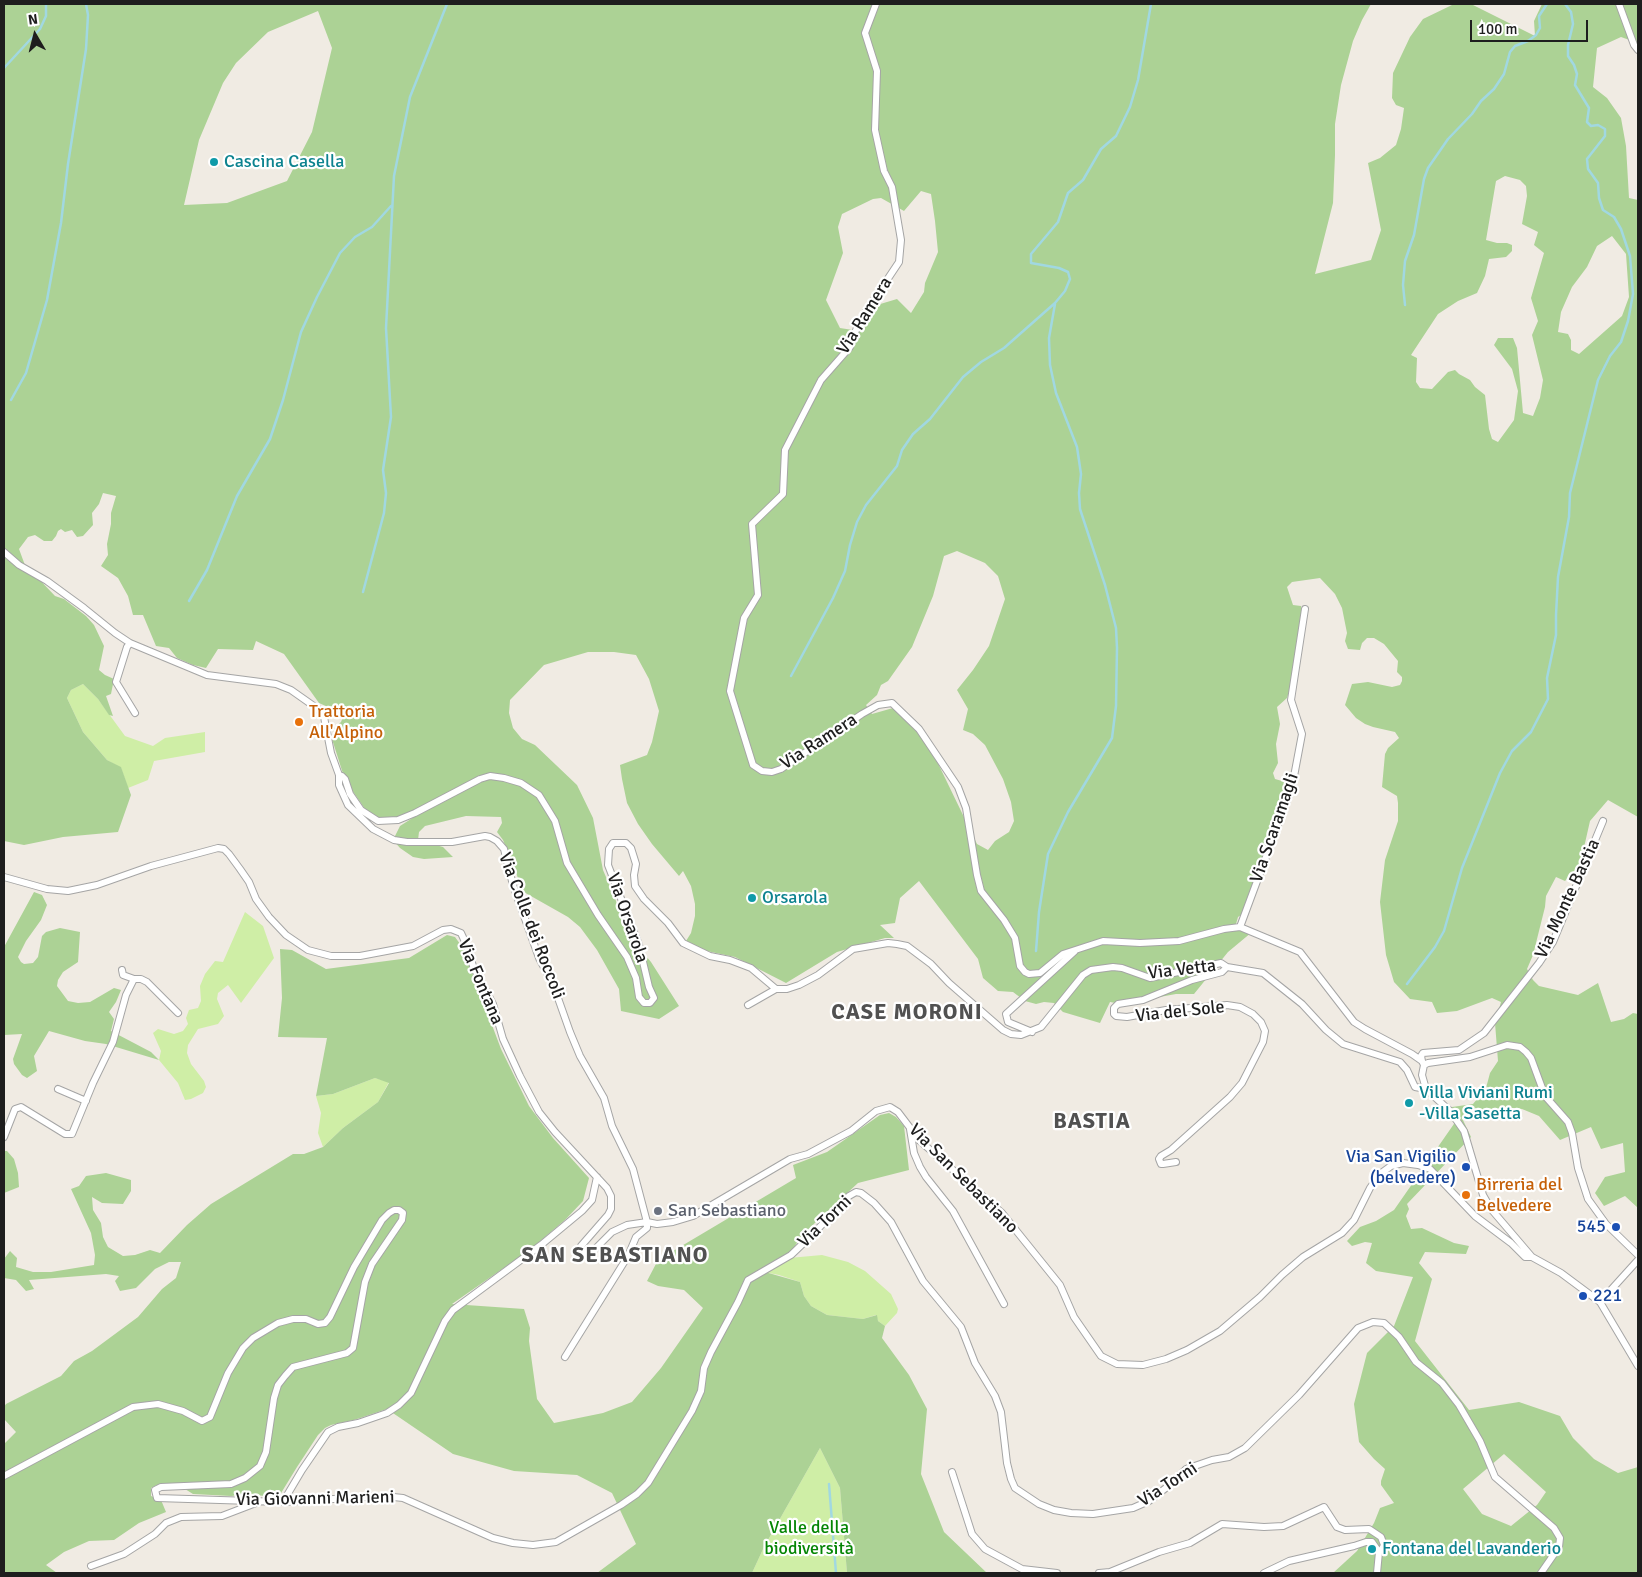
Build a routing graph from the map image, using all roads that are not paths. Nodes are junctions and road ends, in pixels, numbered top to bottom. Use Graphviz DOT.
graph roads {
  1 [pos="876,4"];
  2 [pos="1619,4"];
  3 [pos="1638,50"];
  4 [pos="4,552"];
  5 [pos="1305,609"];
  6 [pos="130,643"];
  7 [pos="135,713"];
  8 [pos="339,776"];
  9 [pos="1603,821"];
  10 [pos="4,877"];
  11 [pos="1240,927"];
  12 [pos="1076,950"];
  13 [pos="1228,967"];
  14 [pos="122,970"];
  15 [pos="134,979"];
  16 [pos="776,989"];
  17 [pos="748,1006"];
  18 [pos="178,1013"];
  19 [pos="1032,1032"];
  20 [pos="1423,1063"];
  21 [pos="58,1089"];
  22 [pos="1426,1089"];
  23 [pos="86,1101"];
  24 [pos="910,1128"];
  25 [pos="4,1137"];
  26 [pos="1176,1162"];
  27 [pos="597,1177"];
  28 [pos="606,1186"];
  29 [pos="647,1222"];
  30 [pos="791,1255"];
  31 [pos="1638,1255"];
  32 [pos="1532,1257"];
  33 [pos="1638,1260"];
  34 [pos="1600,1302"];
  35 [pos="1004,1304"];
  36 [pos="565,1357"];
  37 [pos="1638,1366"];
  38 [pos="952,1472"];
  39 [pos="4,1476"];
  40 [pos="262,1501"];
  41 [pos="283,1502"];
  42 [pos="1379,1552"];
  43 [pos="91,1566"];
  44 [pos="1057,1573"];
  45 [pos="1099,1573"];
  46 [pos="1264,1573"];
  47 [pos="1376,1573"];
  48 [pos="1540,1573"];
  1 -- 12 [label="street, Via Ramera"];
  2 -- 3 [label="street"];
  4 -- 6 [label="street, Via Colle dei Roccoli"];
  5 -- 11 [label="street, Via Scaramagli"];
  6 -- 7 [label="street"];
  6 -- 8 [label="street, Via Colle dei Roccoli"];
  8 -- 16 [label="street, Via Orsarola"];
  8 -- 29 [label="street, Via Colle dei Roccoli"];
  9 -- 20 [label="street, Via Monte Bastia"];
  10 -- 27 [label="street, Via Fontana"];
  11 -- 12 [label="street"];
  11 -- 20 [label="street"];
  12 -- 19 [label="street"];
  13 -- 19 [label="street, Via Vetta"];
  13 -- 22 [label="street, Via Vetta"];
  13 -- 26 [label="street, Via del Sole"];
  14 -- 15 [label="street"];
  15 -- 18 [label="street"];
  15 -- 23 [label="street"];
  16 -- 17 [label="street"];
  16 -- 19 [label="street"];
  20 -- 22 [label="street"];
  20 -- 31 [label="street"];
  21 -- 23 [label="street"];
  22 -- 32 [label="street"];
  23 -- 25 [label="street"];
  24 -- 29 [label="street, Via San Sebastiano"];
  24 -- 32 [label="street, Via San Sebastiano"];
  24 -- 35 [label="street"];
  27 -- 28 [label="street, Via Fontana"];
  27 -- 41 [label="street"];
  28 -- 29 [label="street, Via San Sebastiano"];
  29 -- 36 [label="street"];
  30 -- 41 [label="street, Via Giovanni Marieni"];
  30 -- 48 [label="street, Via Torni"];
  32 -- 34 [label="street, Via San Sebastiano"];
  33 -- 34 [label="street"];
  34 -- 37 [label="street"];
  38 -- 44 [label="street"];
  39 -- 40 [label="street, Via Giovanni Marieni"];
  40 -- 41 [label="street, Via Giovanni Marieni"];
  40 -- 43 [label="street"];
  42 -- 45 [label="street"];
  42 -- 46 [label="street"];
  42 -- 47 [label="street"];
}
